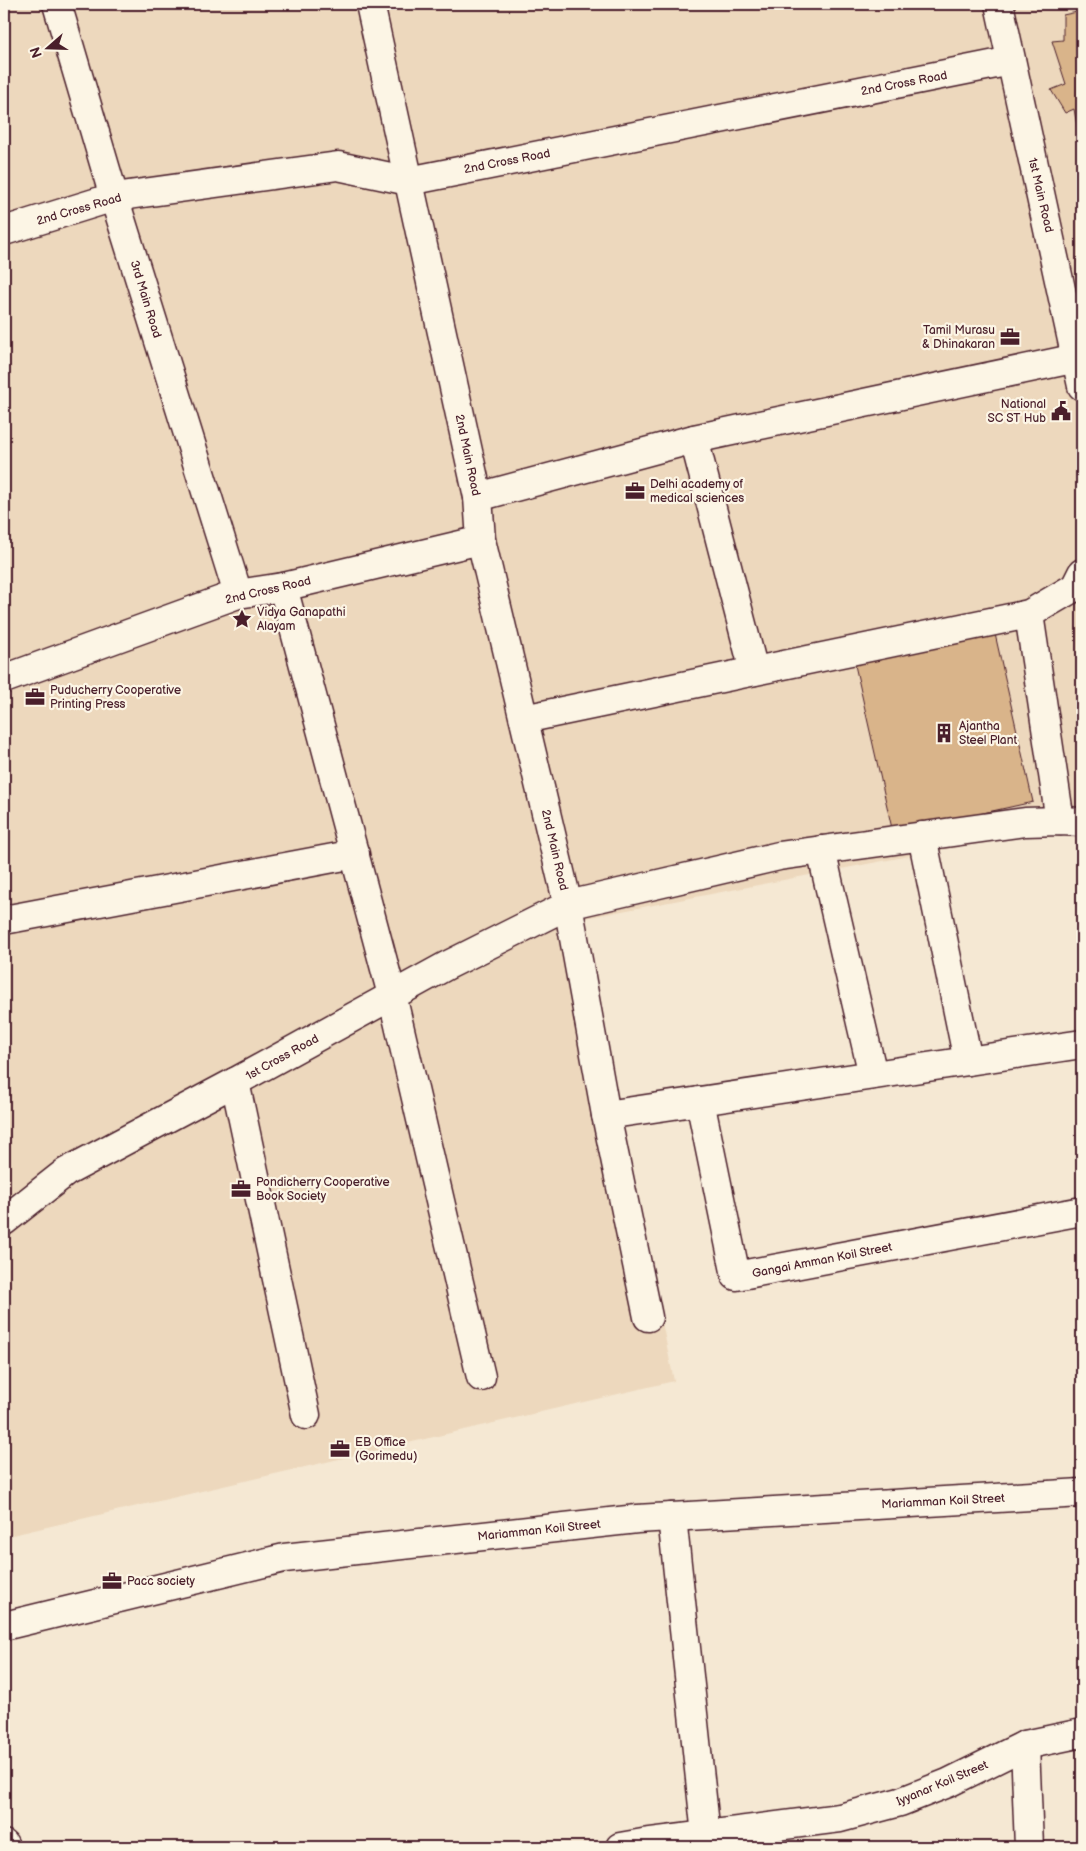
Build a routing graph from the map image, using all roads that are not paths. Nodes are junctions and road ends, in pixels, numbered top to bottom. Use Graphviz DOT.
graph roads {
  1 [pos="57,4"];
  2 [pos="370,4"];
  3 [pos="998,4"];
  4 [pos="1010,61"];
  5 [pos="409,181"];
  6 [pos="114,197"];
  7 [pos="4,232"];
  8 [pos="1077,358"];
  9 [pos="1082,386"];
  10 [pos="694,438"];
  11 [pos="478,497"];
  12 [pos="481,540"];
  13 [pos="1082,573"];
  14 [pos="283,587"];
  15 [pos="238,594"];
  16 [pos="1029,614"];
  17 [pos="754,671"];
  18 [pos="4,679"];
  19 [pos="524,719"];
  20 [pos="1071,821"];
  21 [pos="922,836"];
  22 [pos="821,850"];
  23 [pos="355,854"];
  24 [pos="568,906"];
  25 [pos="4,920"];
  26 [pos="392,995"];
  27 [pos="1082,1044"];
  28 [pos="968,1061"];
  29 [pos="873,1075"];
  30 [pos="235,1082"];
  31 [pos="700,1101"];
  32 [pos="606,1115"];
  33 [pos="1082,1211"];
  34 [pos="4,1221"];
  35 [pos="648,1317"];
  36 [pos="481,1376"];
  37 [pos="306,1415"];
  38 [pos="1082,1493"];
  39 [pos="672,1517"];
  40 [pos="4,1626"];
  41 [pos="1082,1733"];
  42 [pos="1025,1745"];
  43 [pos="706,1835"];
  44 [pos="635,1846"];
  45 [pos="1029,1847"];
  1 -- 6 [label="street, 3rd Main Road"];
  2 -- 5 [label="street, 2nd Main Road"];
  3 -- 4 [label="street, 1st Main Road"];
  4 -- 5 [label="street, 2nd Cross Road"];
  4 -- 8 [label="street, 1st Main Road"];
  5 -- 6 [label="street, 2nd Cross Road"];
  5 -- 11 [label="street, 2nd Main Road"];
  6 -- 7 [label="street, 2nd Cross Road"];
  6 -- 15 [label="street, 3rd Main Road"];
  8 -- 9 [label="street, 1st Main Road"];
  8 -- 10 [label="street"];
  10 -- 11 [label="street"];
  10 -- 17 [label="street"];
  11 -- 12 [label="street, 2nd Main Road"];
  12 -- 14 [label="street, 2nd Cross Road"];
  12 -- 19 [label="street, 2nd Main Road"];
  13 -- 16 [label="street"];
  14 -- 15 [label="street, 2nd Cross Road"];
  14 -- 23 [label="street"];
  15 -- 18 [label="street, 2nd Cross Road"];
  16 -- 17 [label="street"];
  16 -- 20 [label="street"];
  17 -- 19 [label="street"];
  19 -- 24 [label="street, 2nd Main Road"];
  20 -- 21 [label="street, 1st Cross Road"];
  21 -- 22 [label="street, 1st Cross Road"];
  21 -- 28 [label="street"];
  22 -- 24 [label="street, 1st Cross Road"];
  22 -- 29 [label="street"];
  23 -- 25 [label="street"];
  23 -- 26 [label="street"];
  24 -- 26 [label="street, 1st Cross Road"];
  24 -- 32 [label="street, 2nd Main Road"];
  26 -- 30 [label="street, 1st Cross Road"];
  26 -- 36 [label="street"];
  27 -- 28 [label="street"];
  28 -- 29 [label="street"];
  29 -- 31 [label="street"];
  30 -- 34 [label="street, 1st Cross Road"];
  30 -- 37 [label="street"];
  31 -- 32 [label="street"];
  31 -- 33 [label="street, Gangai Amman Koil Street"];
  32 -- 35 [label="street, 2nd Main Road"];
  38 -- 39 [label="street, Mariamman Koil Street"];
  39 -- 40 [label="street, Mariamman Koil Street"];
  39 -- 43 [label="street"];
  41 -- 42 [label="street, Iyyanar Koil Street"];
  42 -- 43 [label="street, Iyyanar Koil Street"];
  42 -- 45 [label="street"];
  43 -- 44 [label="street, Iyyanar Koil Street"];
}
